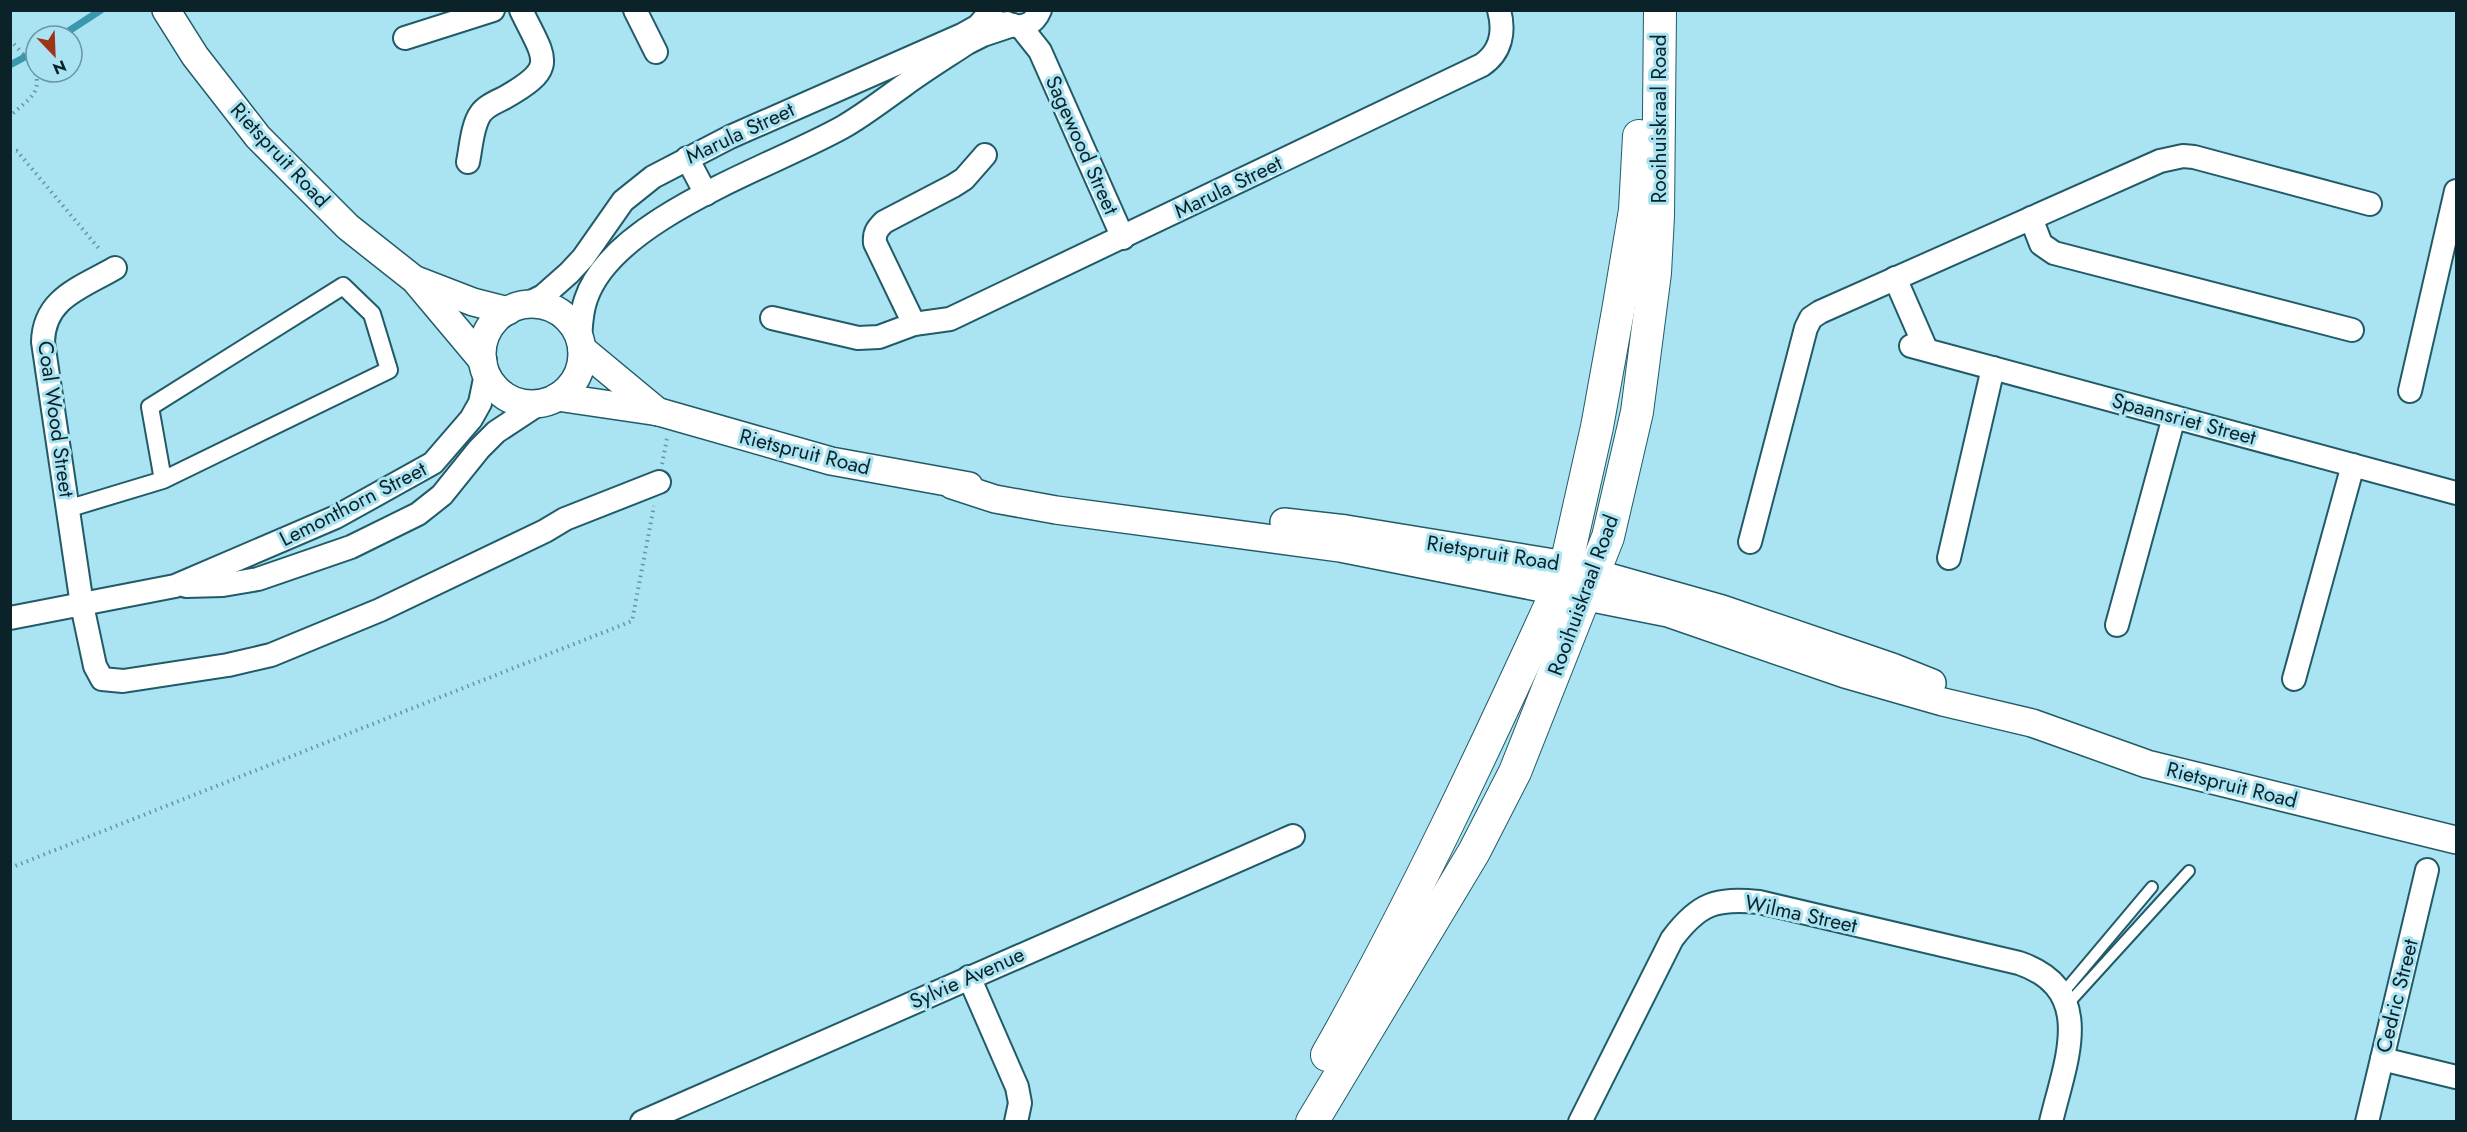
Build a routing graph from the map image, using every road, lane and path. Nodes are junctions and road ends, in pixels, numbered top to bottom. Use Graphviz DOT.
graph roads {
  1 [pos="166,10"];
  2 [pos="493,10"];
  3 [pos="521,10"];
  4 [pos="635,10"];
  5 [pos="992,10"];
  6 [pos="1499,10"];
  7 [pos="1644,10"];
  8 [pos="1660,10"];
  9 [pos="1022,18"];
  10 [pos="405,38"];
  11 [pos="10,40"];
  12 [pos="656,52"];
  13 [pos="10,116"];
  14 [pos="10,150"];
  15 [pos="985,154"];
  16 [pos="687,158"];
  17 [pos="468,162"];
  18 [pos="2457,191"];
  19 [pos="706,194"];
  20 [pos="2370,204"];
  21 [pos="2031,219"];
  22 [pos="2452,231"];
  23 [pos="1123,238"];
  24 [pos="115,268"];
  25 [pos="1895,278"];
  26 [pos="415,280"];
  27 [pos="516,308"];
  28 [pos="771,318"];
  29 [pos="914,324"];
  30 [pos="2352,330"];
  31 [pos="581,344"];
  32 [pos="485,368"];
  33 [pos="1993,368"];
  34 [pos="2410,391"];
  35 [pos="549,400"];
  36 [pos="665,414"];
  37 [pos="2174,417"];
  38 [pos="2353,465"];
  39 [pos="163,480"];
  40 [pos="659,482"];
  41 [pos="2457,493"];
  42 [pos="367,500"];
  43 [pos="68,509"];
  44 [pos="382,532"];
  45 [pos="1750,542"];
  46 [pos="1949,558"];
  47 [pos="1576,581"];
  48 [pos="175,586"];
  49 [pos="82,604"];
  50 [pos="10,618"];
  51 [pos="2117,625"];
  52 [pos="2294,679"];
  53 [pos="1293,836"];
  54 [pos="2457,840"];
  55 [pos="10,868"];
  56 [pos="2427,870"];
  57 [pos="2189,872"];
  58 [pos="2152,887"];
  59 [pos="969,977"];
  60 [pos="2064,1000"];
  61 [pos="2382,1059"];
  62 [pos="2457,1077"];
  63 [pos="642,1122"];
  64 [pos="1016,1122"];
  65 [pos="1290,1122"];
  66 [pos="1312,1122"];
  67 [pos="1580,1122"];
  68 [pos="2051,1122"];
  69 [pos="2367,1122"];
  1 -- 26 [label="street, Rietspruit Road"];
  2 -- 10 [label="street"];
  3 -- 17 [label="street"];
  4 -- 12 [label="street"];
  5 -- 16 [label="street, Marula Street"];
  6 -- 23 [label="street, Marula Street"];
  7 -- 47 [label="main road, Rooihuiskraal Road"];
  8 -- 47 [label="main road, Rooihuiskraal Road"];
  9 -- 19 [label="street, Marula Street"];
  9 -- 23 [label="street, Sagewood Street"];
  11 -- 13 [label="path"];
  14 -- 24 [label="path"];
  15 -- 29 [label="street"];
  16 -- 19 [label="street"];
  16 -- 27 [label="street, Marula Street"];
  18 -- 22 [label="street"];
  19 -- 31 [label="street, Marula Street"];
  20 -- 21 [label="street"];
  21 -- 25 [label="street"];
  21 -- 30 [label="street"];
  22 -- 34 [label="street"];
  23 -- 29 [label="street, Marula Street"];
  24 -- 43 [label="street, Coal Wood Street"];
  25 -- 33 [label="street, Spaansriet Street"];
  25 -- 45 [label="street"];
  26 -- 27 [label="street, Rietspruit Road"];
  26 -- 32 [label="street, Rietspruit Road"];
  27 -- 31 [label="street"];
  27 -- 32 [label="street"];
  28 -- 29 [label="street, Marula Street"];
  31 -- 35 [label="street"];
  31 -- 36 [label="street, Rietspruit Road"];
  32 -- 35 [label="street"];
  32 -- 42 [label="street, Lemonthorn Street"];
  33 -- 37 [label="street, Spaansriet Street"];
  33 -- 46 [label="street"];
  35 -- 36 [label="street, Rietspruit Road"];
  35 -- 44 [label="street, Lemonthorn Street"];
  36 -- 40 [label="path"];
  36 -- 47 [label="street, Rietspruit Road"];
  37 -- 38 [label="street, Spaansriet Street"];
  37 -- 51 [label="street"];
  38 -- 41 [label="street, Spaansriet Street"];
  38 -- 52 [label="street"];
  39 -- 39 [label="street"];
  39 -- 43 [label="street"];
  40 -- 49 [label="street, Coal Wood Street"];
  40 -- 55 [label="path"];
  42 -- 44 [label="street"];
  42 -- 48 [label="street, Lemonthorn Street"];
  43 -- 49 [label="street, Coal Wood Street"];
  44 -- 48 [label="street, Lemonthorn Street"];
  47 -- 54 [label="street, Rietspruit Road"];
  47 -- 65 [label="main road, Rooihuiskraal Road"];
  47 -- 66 [label="main road, Rooihuiskraal Road"];
  48 -- 49 [label="street, Lemonthorn Street"];
  49 -- 50 [label="street, Lemonthorn Street"];
  53 -- 59 [label="street, Sylvie Avenue"];
  56 -- 61 [label="street, Cedric Street"];
  57 -- 60 [label="lane"];
  58 -- 60 [label="lane"];
  59 -- 63 [label="street, Sylvie Avenue"];
  59 -- 64 [label="street"];
  60 -- 67 [label="street, Wilma Street"];
  60 -- 68 [label="street"];
  61 -- 62 [label="street"];
  61 -- 69 [label="street, Cedric Street"];
}
